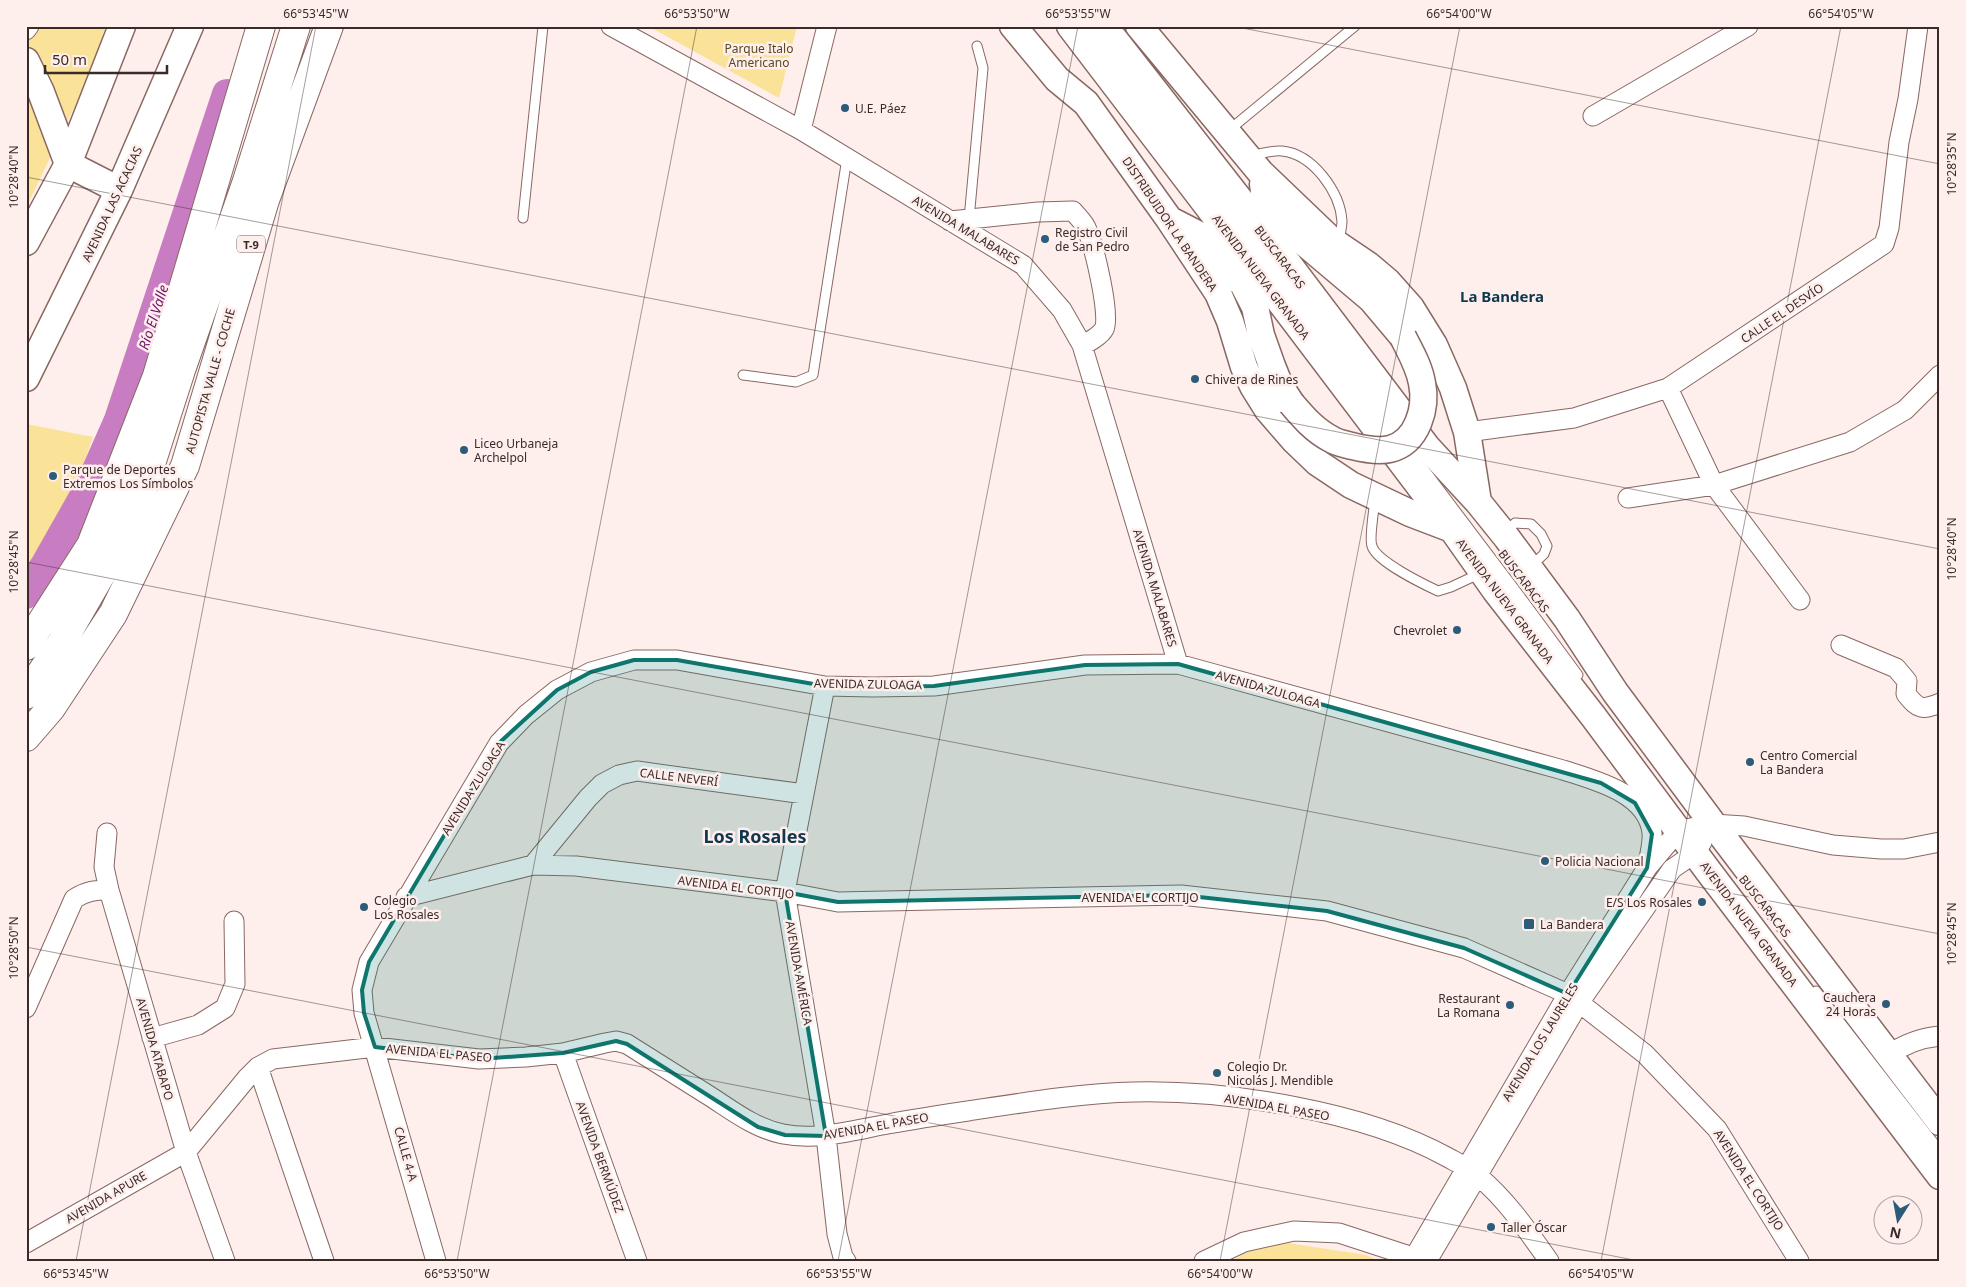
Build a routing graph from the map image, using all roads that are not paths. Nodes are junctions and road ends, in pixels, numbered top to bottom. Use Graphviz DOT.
graph roads {
  1 [pos="29,26"];
  2 [pos="122,26"];
  3 [pos="190,26"];
  4 [pos="261,26"];
  5 [pos="296,26"];
  6 [pos="329,26"];
  7 [pos="543,26"];
  8 [pos="611,26"];
  9 [pos="827,26"];
  10 [pos="1013,26"];
  11 [pos="1036,26"];
  12 [pos="1070,26"];
  13 [pos="1087,26"];
  14 [pos="1104,26"];
  15 [pos="1139,26"];
  16 [pos="1355,26"];
  17 [pos="1748,26"];
  18 [pos="1918,26"];
  19 [pos="26,30"];
  20 [pos="977,46"];
  21 [pos="29,74"];
  22 [pos="1086,103"];
  23 [pos="1593,116"];
  24 [pos="801,130"];
  25 [pos="1227,131"];
  26 [pos="846,158"];
  27 [pos="68,164"];
  28 [pos="1254,165"];
  29 [pos="119,190"];
  30 [pos="1240,200"];
  31 [pos="1209,208"];
  32 [pos="523,218"];
  33 [pos="969,219"];
  34 [pos="1169,219"];
  35 [pos="950,221"];
  36 [pos="26,242"];
  37 [pos="1308,245"];
  38 [pos="1338,246"];
  39 [pos="1255,307"];
  40 [pos="1082,345"];
  41 [pos="743,375"];
  42 [pos="1940,375"];
  43 [pos="26,378"];
  44 [pos="1668,388"];
  45 [pos="1467,432"];
  46 [pos="1714,484"];
  47 [pos="1375,497"];
  48 [pos="1628,498"];
  49 [pos="1478,502"];
  50 [pos="1452,529"];
  51 [pos="1482,572"];
  52 [pos="1800,600"];
  53 [pos="1841,645"];
  54 [pos="26,646"];
  55 [pos="1178,664"];
  56 [pos="1580,680"];
  57 [pos="826,686"];
  58 [pos="26,695"];
  59 [pos="1940,703"];
  60 [pos="26,737"];
  61 [pos="1563,770"];
  62 [pos="1634,772"];
  63 [pos="804,794"];
  64 [pos="107,833"];
  65 [pos="1696,836"];
  66 [pos="1940,842"];
  67 [pos="533,866"];
  68 [pos="1647,868"];
  69 [pos="109,890"];
  70 [pos="785,892"];
  71 [pos="406,897"];
  72 [pos="234,921"];
  73 [pos="1808,981"];
  74 [pos="1574,999"];
  75 [pos="26,1008"];
  76 [pos="1940,1036"];
  77 [pos="152,1038"];
  78 [pos="375,1047"];
  79 [pos="563,1053"];
  80 [pos="1889,1055"];
  81 [pos="258,1067"];
  82 [pos="1940,1122"];
  83 [pos="826,1136"];
  84 [pos="1940,1151"];
  85 [pos="186,1152"];
  86 [pos="1472,1172"];
  87 [pos="1940,1176"];
  88 [pos="26,1243"];
  89 [pos="1420,1260"];
  90 [pos="225,1261"];
  91 [pos="324,1261"];
  92 [pos="436,1261"];
  93 [pos="637,1261"];
  94 [pos="846,1261"];
  95 [pos="1204,1261"];
  96 [pos="1549,1261"];
  97 [pos="1798,1261"];
  1 -- 19 [label="street"];
  2 -- 27 [label="main road"];
  3 -- 29 [label="main road, AVENIDA LAS ACACIAS"];
  4 -- 54 [label="highway"];
  5 -- 58 [label="highway"];
  6 -- 60 [label="highway, AUTOPISTA VALLE - COCHE / T-9"];
  7 -- 32 [label="lane"];
  8 -- 24 [label="street, AVENIDA MALABARES"];
  9 -- 24 [label="street"];
  10 -- 22 [label="main road, DISTRIBUIDOR LA BANDERA"];
  11 -- 22 [label="main road"];
  12 -- 31 [label="main road, AVENIDA NUEVA GRANADA"];
  13 -- 56 [label="lane, BUSCARACAS"];
  14 -- 30 [label="main road, AVENIDA NUEVA GRANADA"];
  15 -- 25 [label="main road"];
  16 -- 25 [label="lane"];
  17 -- 23 [label="street"];
  18 -- 44 [label="street, CALLE EL DESVÍO"];
  20 -- 33 [label="lane"];
  21 -- 27 [label="main road"];
  22 -- 34 [label="main road, DISTRIBUIDOR LA BANDERA"];
  24 -- 26 [label="street, AVENIDA MALABARES"];
  25 -- 28 [label="main road"];
  26 -- 35 [label="street, AVENIDA MALABARES"];
  26 -- 41 [label="lane"];
  27 -- 29 [label="main road"];
  27 -- 36 [label="main road"];
  28 -- 37 [label="main road"];
  28 -- 38 [label="main road"];
  28 -- 38 [label="lane"];
  29 -- 43 [label="main road, AVENIDA LAS ACACIAS"];
  30 -- 37 [label="main road"];
  30 -- 49 [label="main road, AVENIDA NUEVA GRANADA"];
  31 -- 39 [label="main road"];
  31 -- 50 [label="main road, AVENIDA NUEVA GRANADA"];
  33 -- 35 [label="street"];
  33 -- 40 [label="street"];
  34 -- 39 [label="main road"];
  34 -- 47 [label="main road, DISTRIBUIDOR LA BANDERA"];
  35 -- 40 [label="street, AVENIDA MALABARES"];
  37 -- 39 [label="main road, bridge"];
  38 -- 45 [label="main road"];
  40 -- 55 [label="street, AVENIDA MALABARES"];
  42 -- 46 [label="street"];
  44 -- 45 [label="street, CALLE EL DESVÍO"];
  44 -- 46 [label="street"];
  45 -- 49 [label="main road"];
  46 -- 48 [label="street"];
  46 -- 52 [label="street"];
  47 -- 50 [label="main road, DISTRIBUIDOR LA BANDERA"];
  47 -- 51 [label="lane"];
  49 -- 65 [label="main road, AVENIDA NUEVA GRANADA"];
  50 -- 51 [label="main road, AVENIDA NUEVA GRANADA"];
  51 -- 62 [label="main road, AVENIDA NUEVA GRANADA"];
  53 -- 59 [label="street"];
  55 -- 57 [label="street, AVENIDA ZULOAGA"];
  55 -- 61 [label="street, AVENIDA ZULOAGA"];
  57 -- 63 [label="street, AVENIDA AMÉRICA"];
  57 -- 71 [label="street, AVENIDA ZULOAGA"];
  61 -- 62 [label="street, AVENIDA ZULOAGA"];
  61 -- 68 [label="street, AVENIDA ZULOAGA"];
  62 -- 65 [label="main road, AVENIDA NUEVA GRANADA"];
  63 -- 67 [label="street, CALLE NEVERÍ"];
  63 -- 70 [label="street, AVENIDA AMÉRICA"];
  64 -- 69 [label="street, AVENIDA ATABAPO"];
  65 -- 66 [label="street"];
  65 -- 68 [label="street, AVENIDA LOS LAURELES"];
  65 -- 74 [label="street, AVENIDA LOS LAURELES"];
  65 -- 80 [label="main road, AVENIDA NUEVA GRANADA"];
  65 -- 87 [label="main road, AVENIDA NUEVA GRANADA"];
  67 -- 70 [label="street, AVENIDA EL CORTIJO"];
  67 -- 71 [label="street, AVENIDA EL CORTIJO"];
  68 -- 74 [label="street, AVENIDA LOS LAURELES"];
  69 -- 75 [label="street"];
  69 -- 77 [label="street, AVENIDA ATABAPO"];
  70 -- 74 [label="street, AVENIDA EL CORTIJO"];
  70 -- 83 [label="street, AVENIDA AMÉRICA"];
  71 -- 78 [label="street, AVENIDA ZULOAGA"];
  72 -- 77 [label="street"];
  73 -- 84 [label="lane"];
  74 -- 86 [label="street, AVENIDA LOS LAURELES"];
  74 -- 97 [label="street, AVENIDA EL CORTIJO"];
  76 -- 80 [label="street"];
  77 -- 85 [label="street, AVENIDA ATABAPO"];
  78 -- 79 [label="street, AVENIDA EL PASEO"];
  78 -- 81 [label="street, AVENIDA EL PASEO"];
  78 -- 92 [label="street, CALLE 4-A"];
  79 -- 83 [label="street, AVENIDA EL PASEO"];
  79 -- 93 [label="street, AVENIDA BERMÚDEZ"];
  80 -- 82 [label="main road, AVENIDA NUEVA GRANADA"];
  81 -- 85 [label="street, AVENIDA EL PASEO"];
  81 -- 91 [label="street"];
  83 -- 86 [label="street, AVENIDA EL PASEO"];
  83 -- 94 [label="street, AVENIDA AMÉRICA"];
  85 -- 88 [label="street, AVENIDA APURE"];
  85 -- 90 [label="street, AVENIDA ATABAPO"];
  86 -- 89 [label="street, AVENIDA LOS LAURELES"];
  86 -- 96 [label="street, AVENIDA EL PASEO"];
  89 -- 95 [label="street"];
}
